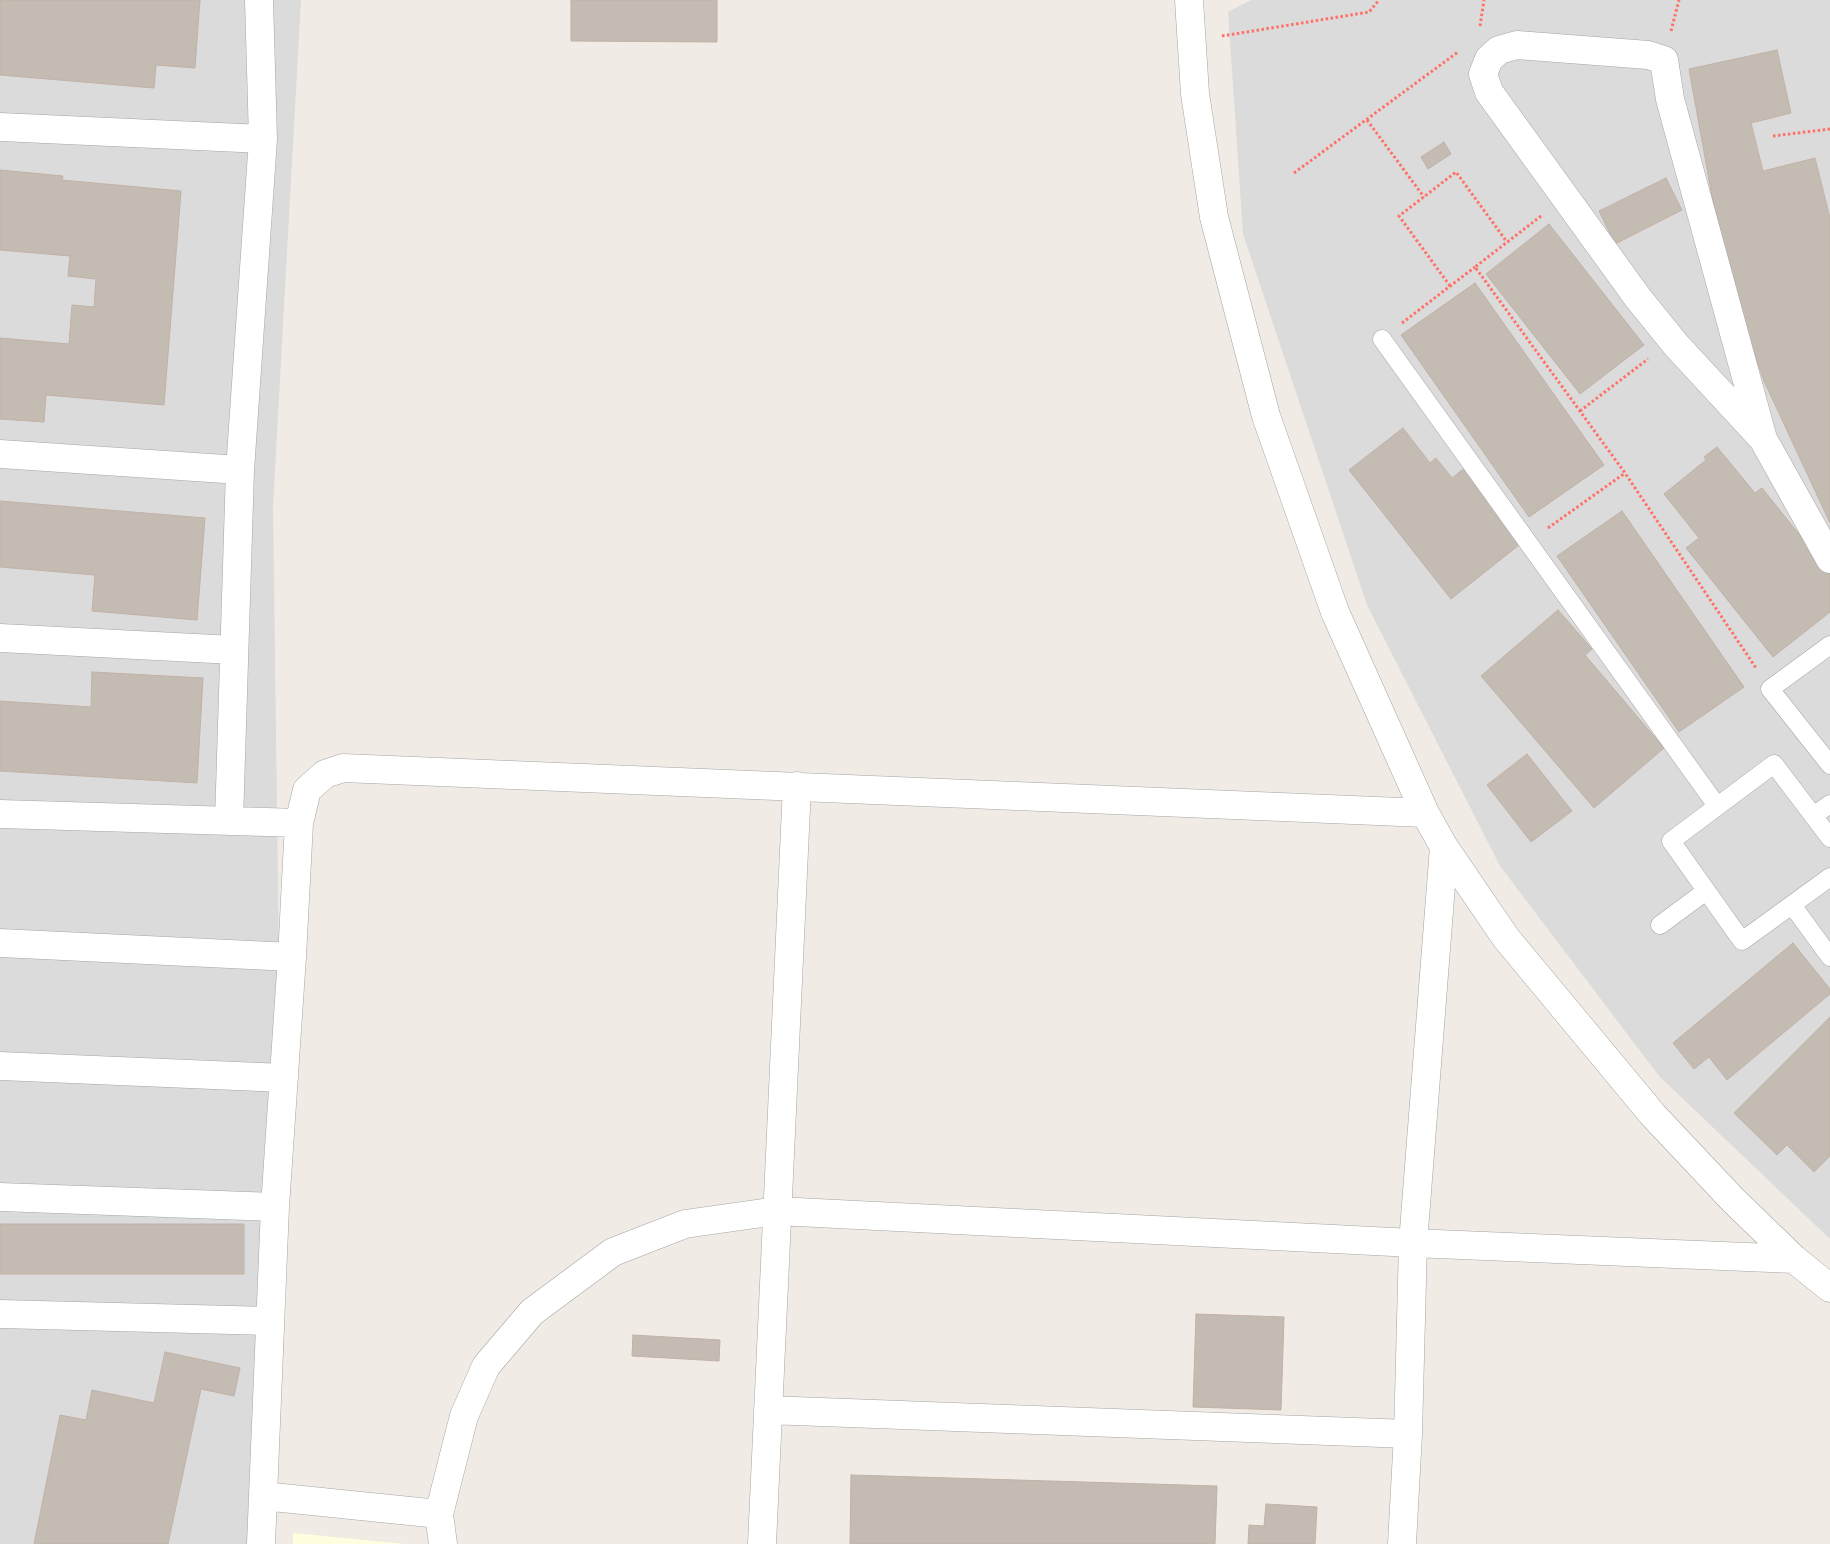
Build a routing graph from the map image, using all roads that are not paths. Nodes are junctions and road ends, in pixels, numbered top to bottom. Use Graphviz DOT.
graph roads {
  1 [pos="258,0"];
  2 [pos="1189,0"];
  3 [pos="0,127"];
  4 [pos="263,139"];
  5 [pos="1382,338"];
  6 [pos="1762,440"];
  7 [pos="0,454"];
  8 [pos="240,470"];
  9 [pos="1830,558"];
  10 [pos="0,638"];
  11 [pos="1830,646"];
  12 [pos="234,650"];
  13 [pos="1830,765"];
  14 [pos="797,786"];
  15 [pos="1830,804"];
  16 [pos="1717,806"];
  17 [pos="1426,813"];
  18 [pos="0,814"];
  19 [pos="1813,816"];
  20 [pos="229,821"];
  21 [pos="299,823"];
  22 [pos="1830,838"];
  23 [pos="1444,847"];
  24 [pos="1830,877"];
  25 [pos="1706,891"];
  26 [pos="1792,905"];
  27 [pos="1660,925"];
  28 [pos="0,943"];
  29 [pos="292,957"];
  30 [pos="1830,957"];
  31 [pos="0,1066"];
  32 [pos="284,1078"];
  33 [pos="0,1197"];
  34 [pos="275,1207"];
  35 [pos="777,1211"];
  36 [pos="1413,1243"];
  37 [pos="1794,1259"];
  38 [pos="1830,1288"];
  39 [pos="0,1314"];
  40 [pos="270,1321"];
  41 [pos="768,1410"];
  42 [pos="1408,1434"];
  43 [pos="263,1496"];
  44 [pos="439,1514"];
  45 [pos="261,1544"];
  46 [pos="443,1544"];
  47 [pos="762,1544"];
  48 [pos="1402,1544"];
  1 -- 4 [label="street"];
  2 -- 17 [label="street"];
  3 -- 4 [label="street"];
  4 -- 8 [label="street"];
  5 -- 16 [label="lane"];
  6 -- 6 [label="street"];
  6 -- 9 [label="street"];
  7 -- 8 [label="street"];
  8 -- 12 [label="street"];
  10 -- 12 [label="street"];
  11 -- 13 [label="lane"];
  12 -- 20 [label="street"];
  14 -- 17 [label="street"];
  14 -- 21 [label="street"];
  14 -- 35 [label="street"];
  15 -- 19 [label="lane"];
  16 -- 19 [label="lane"];
  16 -- 25 [label="lane"];
  17 -- 23 [label="street"];
  18 -- 20 [label="street"];
  19 -- 22 [label="lane"];
  20 -- 21 [label="street"];
  21 -- 29 [label="street"];
  23 -- 36 [label="street"];
  23 -- 37 [label="street"];
  24 -- 26 [label="lane"];
  25 -- 26 [label="lane"];
  25 -- 27 [label="lane"];
  26 -- 30 [label="lane"];
  28 -- 29 [label="street"];
  29 -- 32 [label="street"];
  31 -- 32 [label="street"];
  32 -- 34 [label="street"];
  33 -- 34 [label="street"];
  34 -- 40 [label="street"];
  35 -- 36 [label="street"];
  35 -- 41 [label="street"];
  35 -- 44 [label="street"];
  36 -- 37 [label="street"];
  36 -- 42 [label="street"];
  37 -- 38 [label="street"];
  39 -- 40 [label="street"];
  40 -- 43 [label="street"];
  41 -- 42 [label="street"];
  41 -- 47 [label="street"];
  42 -- 48 [label="street"];
  43 -- 44 [label="street"];
  43 -- 45 [label="street"];
  44 -- 46 [label="street"];
}
